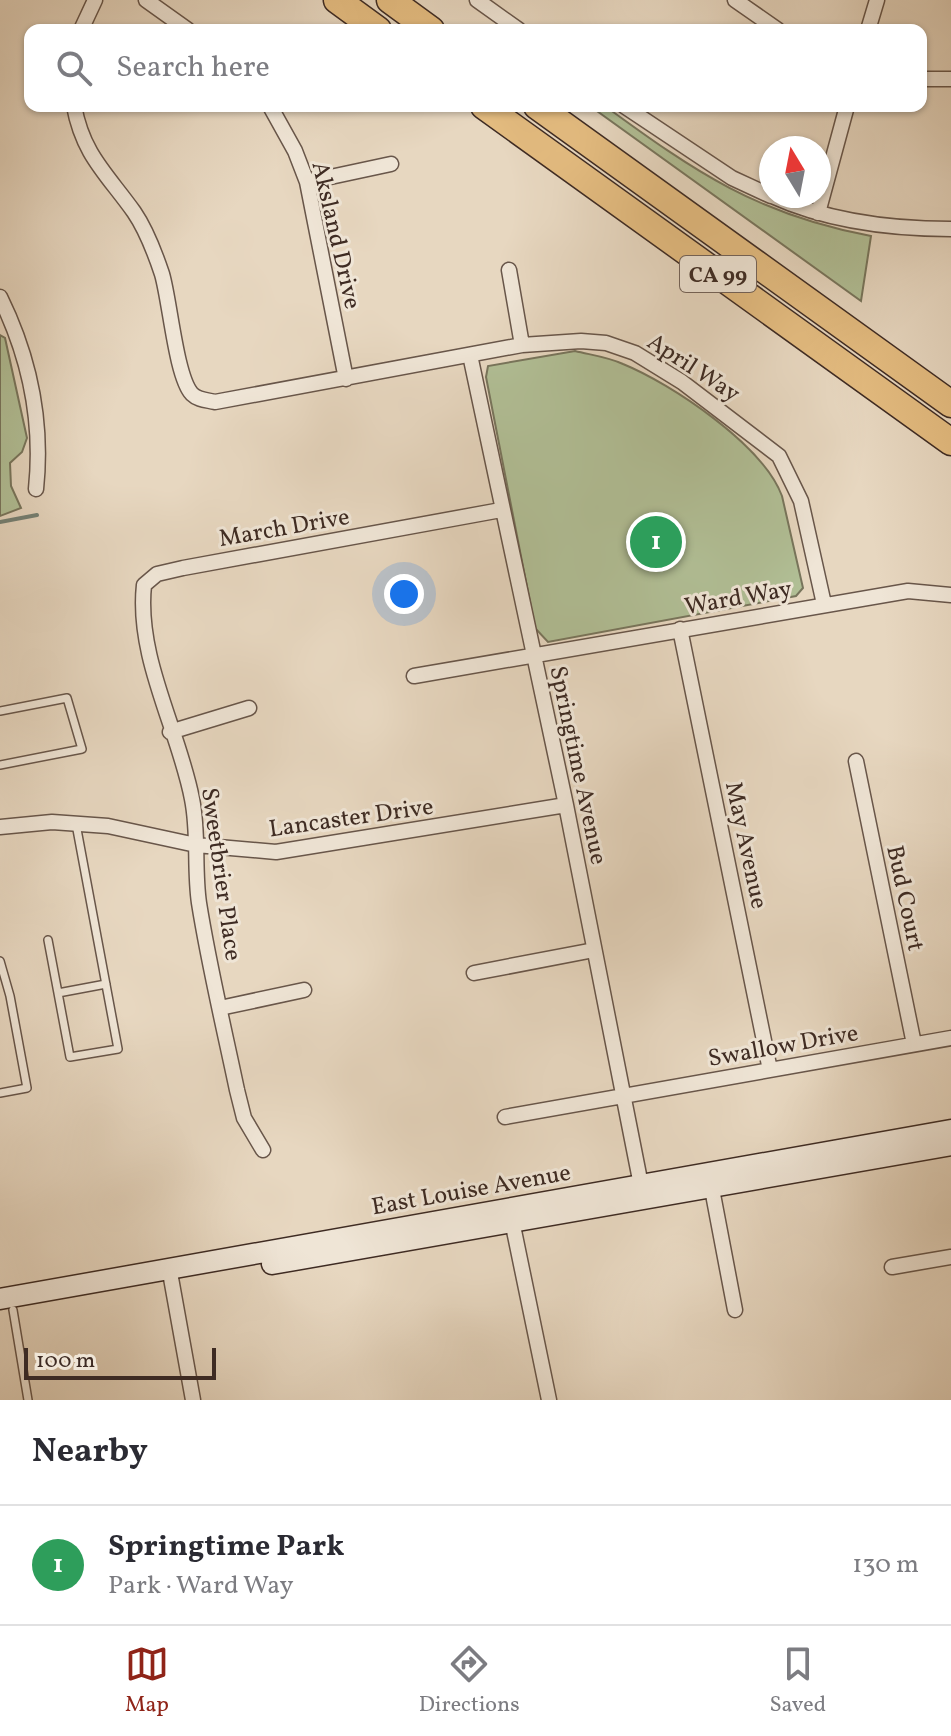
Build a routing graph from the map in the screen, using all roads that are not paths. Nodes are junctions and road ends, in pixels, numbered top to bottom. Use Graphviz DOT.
graph roads {
  1 [pos="95,0"];
  2 [pos="146,0"];
  3 [pos="337,0"];
  4 [pos="390,0"];
  5 [pos="477,0"];
  6 [pos="735,0"];
  7 [pos="877,0"];
  8 [pos="84,24"];
  9 [pos="180,24"];
  10 [pos="370,24"];
  11 [pos="423,24"];
  12 [pos="511,24"];
  13 [pos="769,24"];
  14 [pos="870,24"];
  15 [pos="927,79"];
  16 [pos="951,79"];
  17 [pos="76,112"];
  18 [pos="273,112"];
  19 [pos="492,112"];
  20 [pos="545,112"];
  21 [pos="633,112"];
  22 [pos="845,112"];
  23 [pos="391,164"];
  24 [pos="307,182"];
  25 [pos="759,190"];
  26 [pos="804,208"];
  27 [pos="818,213"];
  28 [pos="951,229"];
  29 [pos="509,270"];
  30 [pos="0,297"];
  31 [pos="522,345"];
  32 [pos="470,355"];
  33 [pos="346,379"];
  34 [pos="951,404"];
  35 [pos="951,442"];
  36 [pos="36,489"];
  37 [pos="501,510"];
  38 [pos="951,595"];
  39 [pos="824,604"];
  40 [pos="680,629"];
  41 [pos="151,649"];
  42 [pos="532,655"];
  43 [pos="414,676"];
  44 [pos="249,708"];
  45 [pos="0,711"];
  46 [pos="170,732"];
  47 [pos="856,761"];
  48 [pos="0,765"];
  49 [pos="566,805"];
  50 [pos="76,824"];
  51 [pos="0,827"];
  52 [pos="196,845"];
  53 [pos="48,940"];
  54 [pos="594,950"];
  55 [pos="0,961"];
  56 [pos="474,973"];
  57 [pos="106,984"];
  58 [pos="304,990"];
  59 [pos="58,993"];
  60 [pos="220,1008"];
  61 [pos="951,1038"];
  62 [pos="914,1044"];
  63 [pos="770,1070"];
  64 [pos="0,1093"];
  65 [pos="623,1095"];
  66 [pos="505,1117"];
  67 [pos="951,1130"];
  68 [pos="951,1145"];
  69 [pos="263,1150"];
  70 [pos="641,1185"];
  71 [pos="712,1189"];
  72 [pos="511,1216"];
  73 [pos="951,1258"];
  74 [pos="892,1267"];
  75 [pos="170,1274"];
  76 [pos="4,1307"];
  77 [pos="735,1310"];
  78 [pos="28,1400"];
  79 [pos="193,1400"];
  80 [pos="549,1400"];
  1 -- 8 [label="street"];
  2 -- 9 [label="street"];
  3 -- 10 [label="highway"];
  4 -- 11 [label="highway"];
  5 -- 12 [label="street"];
  6 -- 13 [label="street"];
  7 -- 14 [label="street"];
  15 -- 16 [label="street"];
  17 -- 33 [label="street, April Way"];
  18 -- 24 [label="street, Aksland Drive"];
  19 -- 35 [label="highway, CA 99"];
  20 -- 34 [label="highway, CA 99"];
  21 -- 25 [label="street"];
  22 -- 27 [label="street"];
  23 -- 24 [label="street"];
  24 -- 33 [label="street, Aksland Drive"];
  26 -- 27 [label="street"];
  27 -- 28 [label="street"];
  29 -- 31 [label="street"];
  30 -- 36 [label="street"];
  31 -- 32 [label="street, April Way"];
  31 -- 39 [label="street, April Way"];
  32 -- 33 [label="street, April Way"];
  32 -- 37 [label="street, Springtime Avenue"];
  37 -- 41 [label="street, March Drive"];
  37 -- 42 [label="street, Springtime Avenue"];
  38 -- 39 [label="street, Ward Way"];
  39 -- 40 [label="street, Ward Way"];
  40 -- 42 [label="street, Ward Way"];
  40 -- 63 [label="street, May Avenue"];
  41 -- 46 [label="street, Sweetbrier Place"];
  42 -- 43 [label="street, Ward Way"];
  42 -- 49 [label="street, Springtime Avenue"];
  44 -- 46 [label="street"];
  45 -- 48 [label="lane"];
  46 -- 52 [label="street, Sweetbrier Place"];
  47 -- 62 [label="street, Bud Court"];
  49 -- 52 [label="street, Lancaster Drive"];
  49 -- 54 [label="street, Springtime Avenue"];
  50 -- 51 [label="street, Lancaster Drive"];
  50 -- 52 [label="street, Lancaster Drive"];
  50 -- 57 [label="lane"];
  52 -- 60 [label="street, Sweetbrier Place"];
  53 -- 59 [label="lane"];
  54 -- 56 [label="street"];
  54 -- 65 [label="street, Springtime Avenue"];
  55 -- 64 [label="lane"];
  57 -- 59 [label="lane"];
  57 -- 59 [label="lane"];
  58 -- 60 [label="street"];
  60 -- 69 [label="street, Sweetbrier Place"];
  61 -- 62 [label="street, Swallow Drive"];
  62 -- 63 [label="street, Swallow Drive"];
  63 -- 65 [label="street, Swallow Drive"];
  65 -- 66 [label="street, Swallow Drive"];
  65 -- 70 [label="street, Springtime Avenue"];
  67 -- 70 [label="street, East Louise Avenue"];
  68 -- 71 [label="street, East Louise Avenue"];
  70 -- 72 [label="street, East Louise Avenue"];
  71 -- 72 [label="street, East Louise Avenue"];
  71 -- 77 [label="street"];
  72 -- 75 [label="street, East Louise Avenue"];
  72 -- 80 [label="street"];
  73 -- 74 [label="street"];
  75 -- 76 [label="street, East Louise Avenue"];
  75 -- 79 [label="street"];
  76 -- 78 [label="lane"];
}
